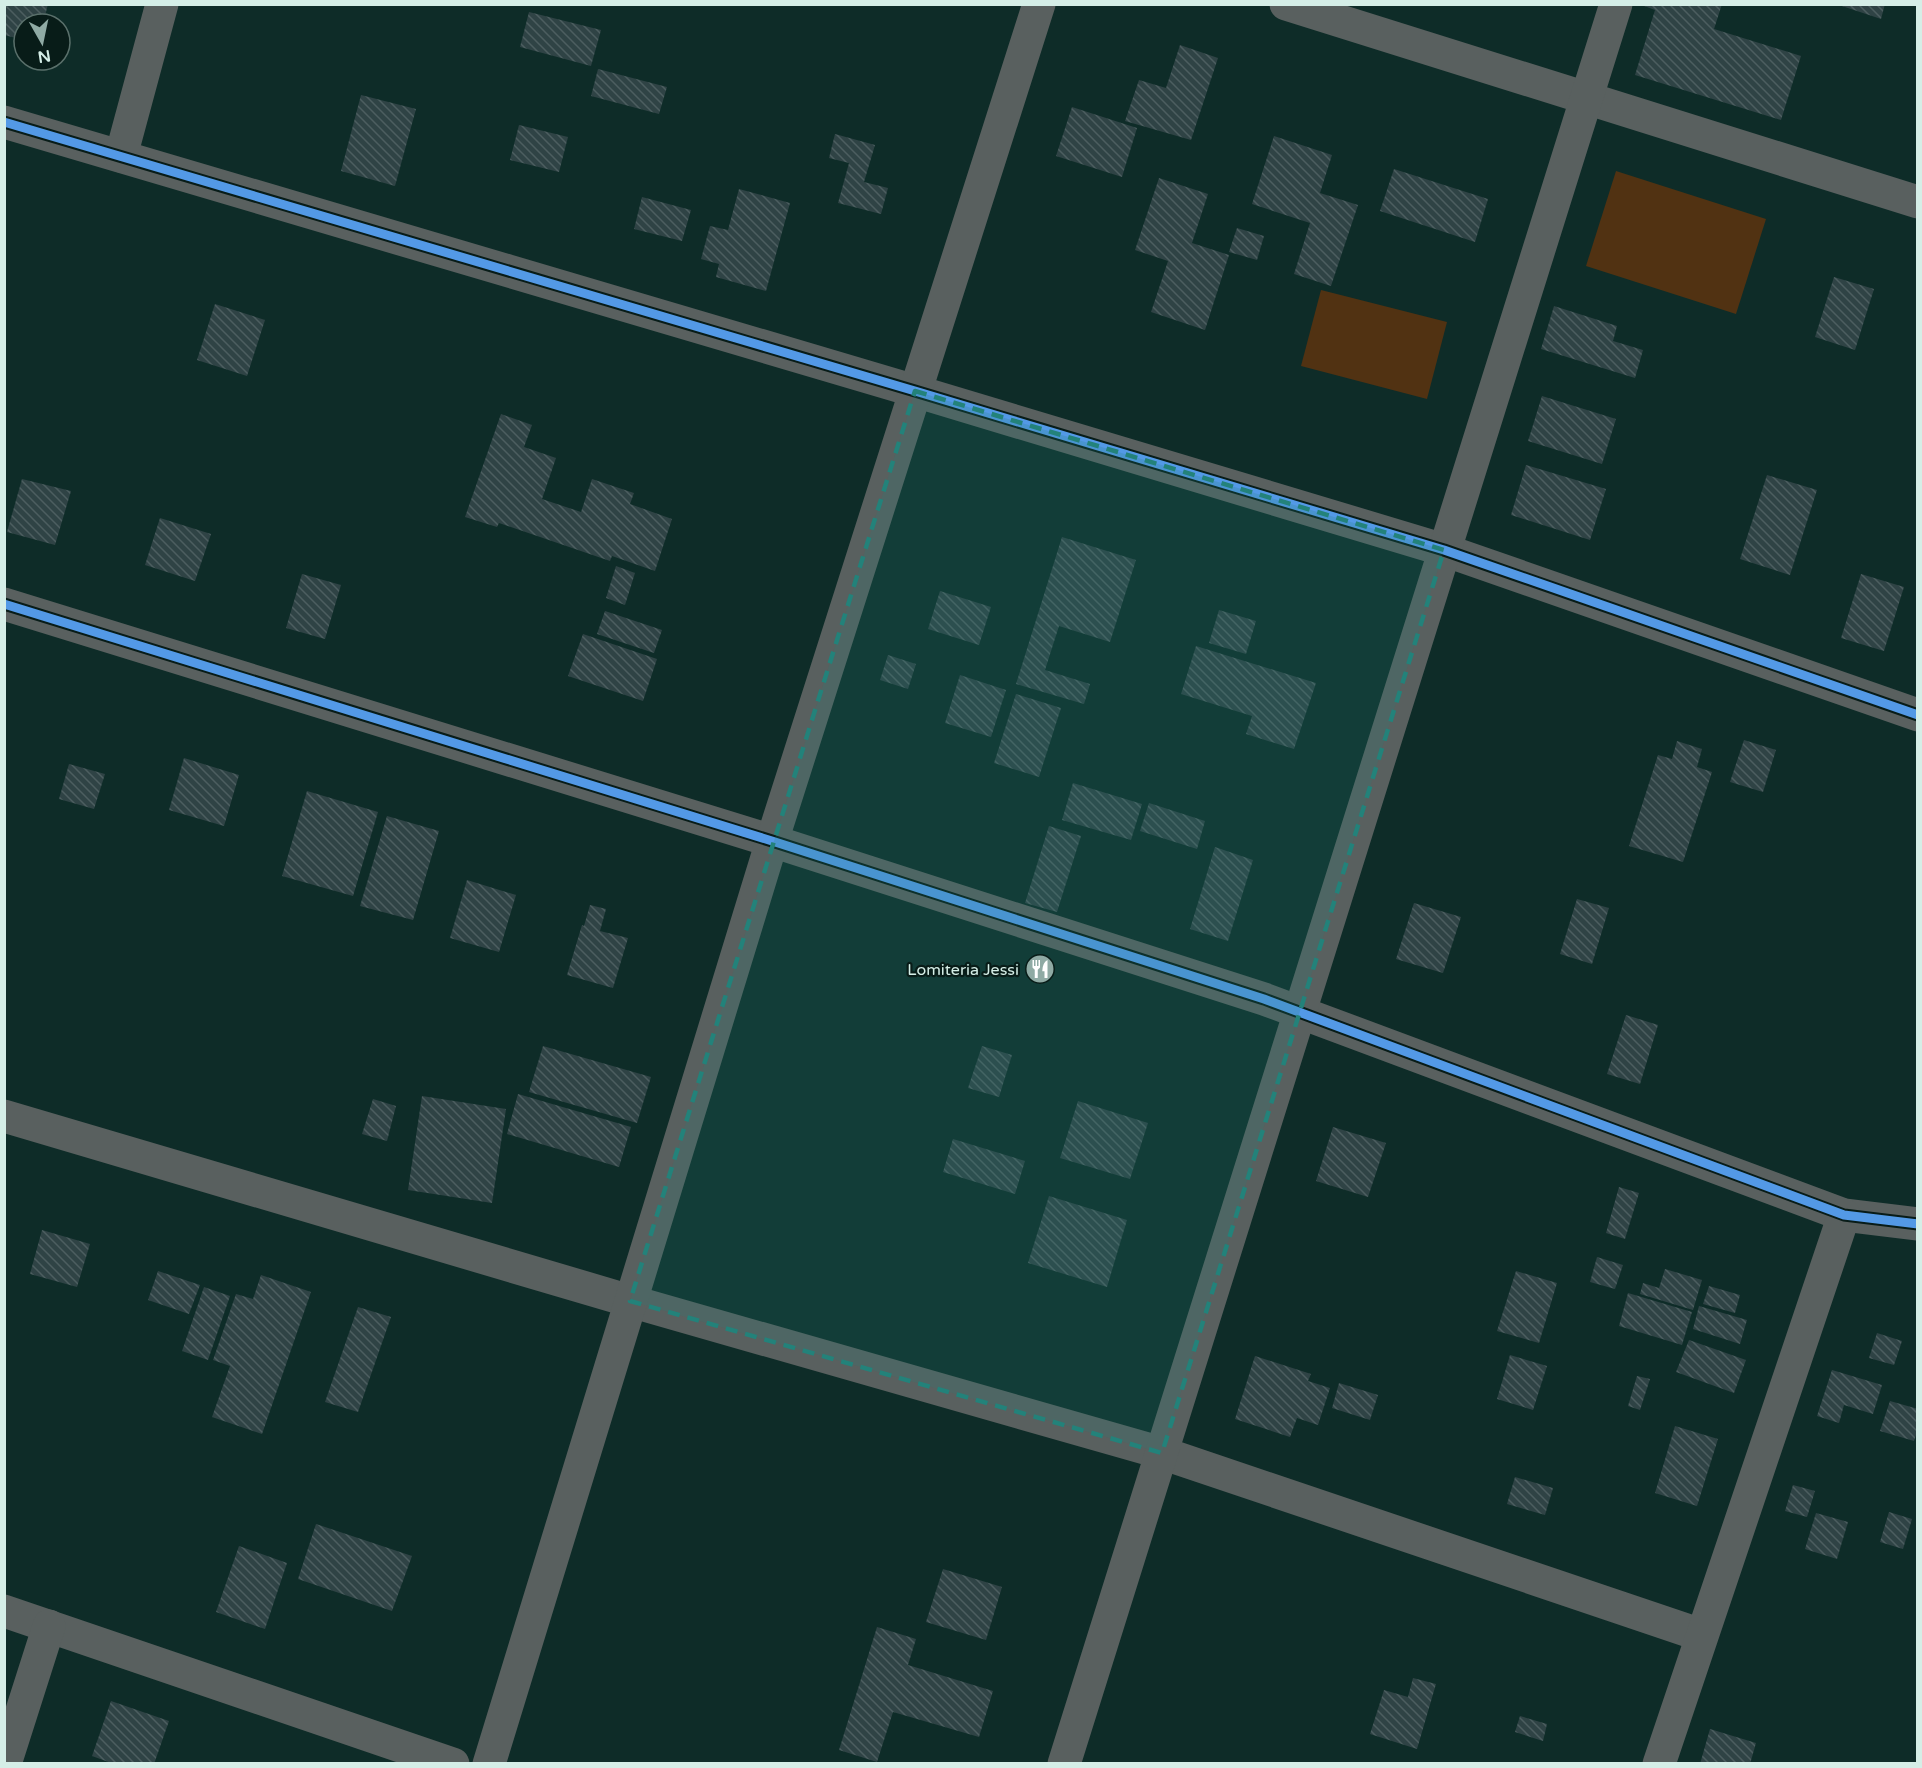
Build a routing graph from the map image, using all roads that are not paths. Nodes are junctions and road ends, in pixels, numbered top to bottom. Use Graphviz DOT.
graph roads {
  1 [pos="162,4"];
  2 [pos="1039,4"];
  3 [pos="1286,4"];
  4 [pos="1616,4"];
  5 [pos="1586,99"];
  6 [pos="4,122"];
  7 [pos="121,156"];
  8 [pos="1917,202"];
  9 [pos="915,391"];
  10 [pos="1444,550"];
  11 [pos="4,604"];
  12 [pos="1917,715"];
  13 [pos="772,841"];
  14 [pos="1300,1011"];
  15 [pos="4,1116"];
  16 [pos="1844,1215"];
  17 [pos="1917,1224"];
  18 [pos="630,1301"];
  19 [pos="1162,1453"];
  20 [pos="4,1611"];
  21 [pos="49,1626"];
  22 [pos="1701,1635"];
  23 [pos="5,1764"];
  24 [pos="453,1764"];
  25 [pos="489,1764"];
  26 [pos="1064,1764"];
  27 [pos="1659,1764"];
  1 -- 7 [label="street"];
  2 -- 9 [label="street"];
  3 -- 5 [label="street"];
  4 -- 5 [label="street"];
  5 -- 8 [label="street"];
  5 -- 10 [label="street"];
  6 -- 7 [label="street"];
  7 -- 9 [label="street"];
  9 -- 10 [label="street"];
  9 -- 13 [label="street"];
  10 -- 12 [label="street"];
  10 -- 14 [label="street"];
  11 -- 13 [label="street"];
  13 -- 14 [label="street"];
  13 -- 18 [label="street"];
  14 -- 16 [label="street"];
  14 -- 19 [label="street"];
  15 -- 18 [label="street"];
  16 -- 17 [label="street"];
  16 -- 22 [label="street"];
  18 -- 19 [label="street"];
  18 -- 25 [label="street"];
  19 -- 22 [label="street"];
  19 -- 26 [label="street"];
  20 -- 21 [label="street"];
  21 -- 23 [label="street"];
  21 -- 24 [label="street"];
  22 -- 27 [label="street"];
}
